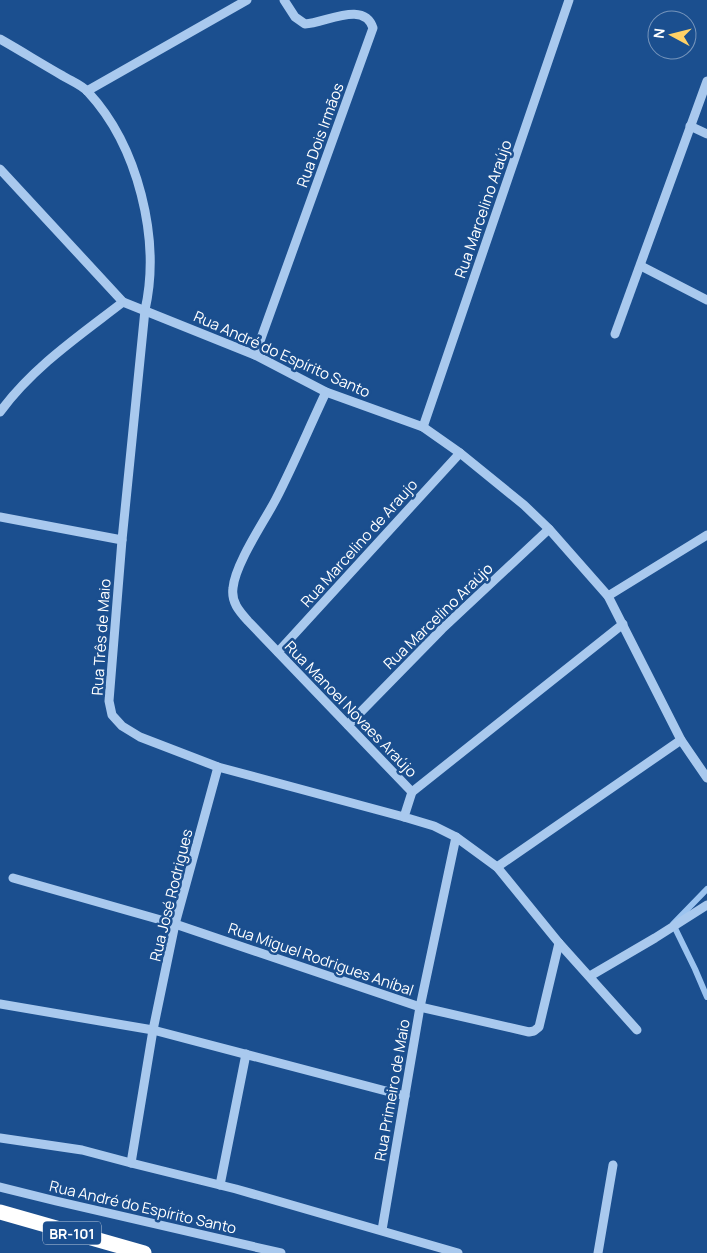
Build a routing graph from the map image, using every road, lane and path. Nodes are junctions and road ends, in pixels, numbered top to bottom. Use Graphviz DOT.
graph roads {
  1 [pos="247,0"];
  2 [pos="284,0"];
  3 [pos="569,0"];
  4 [pos="0,39"];
  5 [pos="707,81"];
  6 [pos="87,90"];
  7 [pos="690,126"];
  8 [pos="707,134"];
  9 [pos="0,169"];
  10 [pos="641,266"];
  11 [pos="707,300"];
  12 [pos="123,302"];
  13 [pos="145,310"];
  14 [pos="615,334"];
  15 [pos="255,355"];
  16 [pos="326,392"];
  17 [pos="0,412"];
  18 [pos="423,427"];
  19 [pos="460,453"];
  20 [pos="0,518"];
  21 [pos="549,529"];
  22 [pos="707,535"];
  23 [pos="122,540"];
  24 [pos="608,596"];
  25 [pos="622,624"];
  26 [pos="278,652"];
  27 [pos="348,725"];
  28 [pos="681,740"];
  29 [pos="218,767"];
  30 [pos="707,778"];
  31 [pos="412,792"];
  32 [pos="404,817"];
  33 [pos="456,837"];
  34 [pos="497,867"];
  35 [pos="13,878"];
  36 [pos="707,905"];
  37 [pos="175,924"];
  38 [pos="559,943"];
  39 [pos="590,976"];
  40 [pos="0,1004"];
  41 [pos="420,1007"];
  42 [pos="153,1030"];
  43 [pos="637,1030"];
  44 [pos="246,1054"];
  45 [pos="405,1096"];
  46 [pos="0,1138"];
  47 [pos="131,1163"];
  48 [pos="613,1165"];
  49 [pos="220,1185"];
  50 [pos="0,1187"];
  51 [pos="0,1212"];
  52 [pos="382,1230"];
  53 [pos="144,1253"];
  54 [pos="281,1253"];
  55 [pos="458,1253"];
  56 [pos="598,1253"];
  1 -- 6 [label="street"];
  2 -- 15 [label="street, Rua Dois Irmãos"];
  3 -- 18 [label="street, Rua Marcelino Araújo"];
  4 -- 6 [label="street"];
  5 -- 7 [label="street"];
  6 -- 13 [label="street, Rua Três de Maio"];
  7 -- 8 [label="street"];
  7 -- 10 [label="street"];
  9 -- 12 [label="street, Rua André do Espírito Santo"];
  10 -- 11 [label="street"];
  10 -- 14 [label="street"];
  12 -- 13 [label="street, Rua André do Espírito Santo"];
  12 -- 17 [label="street"];
  13 -- 15 [label="street, Rua André do Espírito Santo"];
  13 -- 23 [label="street, Rua Três de Maio"];
  15 -- 16 [label="street, Rua André do Espírito Santo"];
  16 -- 18 [label="street, Rua André do Espírito Santo"];
  16 -- 26 [label="street, Rua Manoel Novaes Araújo"];
  18 -- 19 [label="street, Rua André do Espírito Santo"];
  19 -- 21 [label="street, Rua André do Espírito Santo"];
  19 -- 26 [label="street, Rua Marcelino de Araujo"];
  20 -- 23 [label="street"];
  21 -- 24 [label="street, Rua André do Espírito Santo"];
  21 -- 27 [label="street, Rua Marcelino Araújo"];
  22 -- 24 [label="street"];
  23 -- 29 [label="street, Rua Três de Maio"];
  24 -- 25 [label="street, Rua André do Espírito Santo"];
  25 -- 28 [label="street, Rua André do Espírito Santo"];
  25 -- 31 [label="street"];
  26 -- 27 [label="street, Rua Manoel Novaes Araújo"];
  27 -- 31 [label="street, Rua Manoel Novaes Araújo"];
  28 -- 30 [label="street, Rua André do Espírito Santo"];
  28 -- 34 [label="street"];
  29 -- 32 [label="street, Rua Três de Maio"];
  29 -- 37 [label="street, Rua José Rodrigues"];
  31 -- 32 [label="street, Rua Manoel Novaes Araújo"];
  32 -- 33 [label="street"];
  33 -- 34 [label="street"];
  33 -- 41 [label="street, Rua Primeiro de Maio"];
  34 -- 38 [label="street"];
  35 -- 37 [label="street, Rua Miguel Rodrigues Aníbal"];
  36 -- 39 [label="street"];
  37 -- 41 [label="street, Rua Miguel Rodrigues Aníbal"];
  37 -- 42 [label="street, Rua José Rodrigues"];
  38 -- 39 [label="street"];
  38 -- 41 [label="street, Rua Miguel Rodrigues Aníbal"];
  39 -- 43 [label="street"];
  40 -- 42 [label="street"];
  41 -- 45 [label="street, Rua Primeiro de Maio"];
  42 -- 44 [label="street"];
  42 -- 47 [label="street, Rua José Rodrigues"];
  44 -- 45 [label="street"];
  44 -- 49 [label="street"];
  45 -- 52 [label="street, Rua Primeiro de Maio"];
  46 -- 47 [label="street"];
  47 -- 49 [label="street"];
  48 -- 56 [label="street"];
  49 -- 52 [label="street"];
  50 -- 54 [label="street, Rua André do Espírito Santo"];
  51 -- 53 [label="highway, BR-101"];
  52 -- 55 [label="street"];
}
